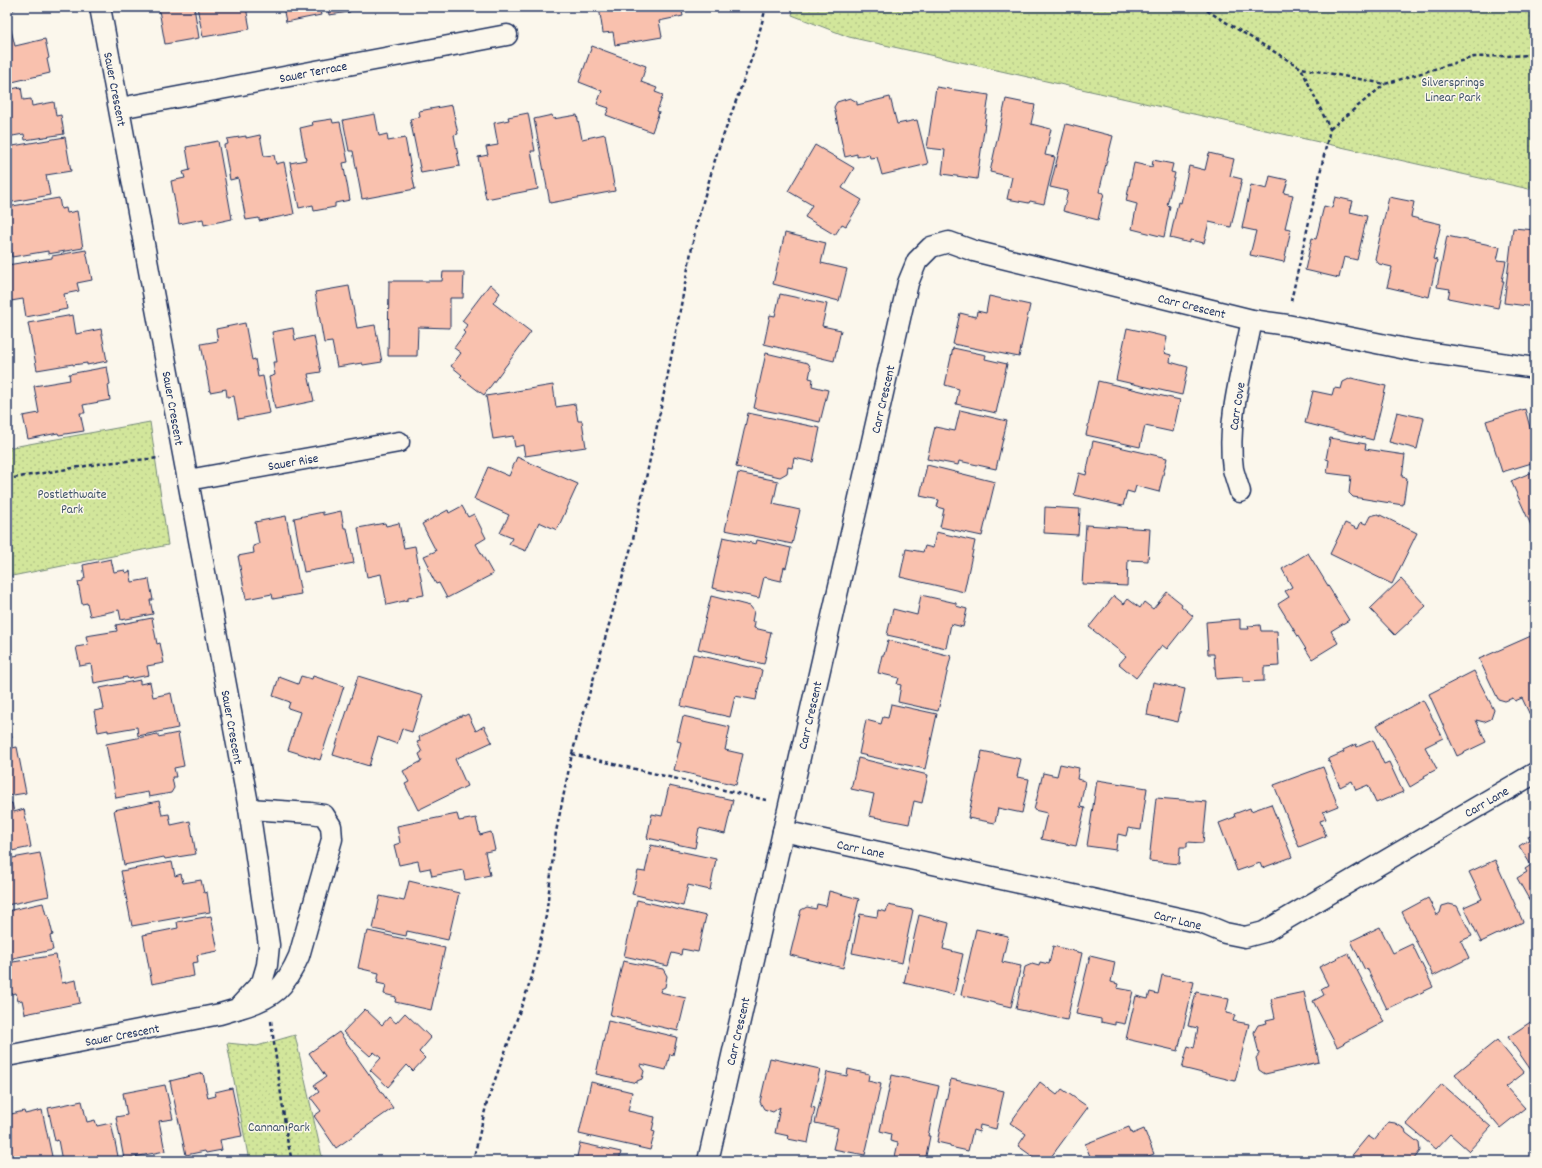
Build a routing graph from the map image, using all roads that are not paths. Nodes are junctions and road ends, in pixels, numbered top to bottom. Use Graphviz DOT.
graph roads {
  1 [pos="100,7"];
  2 [pos="507,35"];
  3 [pos="120,108"];
  4 [pos="1252,320"];
  5 [pos="1535,368"];
  6 [pos="399,442"];
  7 [pos="188,480"];
  8 [pos="1240,492"];
  9 [pos="1535,773"];
  10 [pos="248,809"];
  11 [pos="783,831"];
  12 [pos="237,1009"];
  13 [pos="7,1056"];
  14 [pos="708,1161"];
  1 -- 3 [label="street, Sauer Crescent"];
  2 -- 3 [label="street, Sauer Terrace"];
  3 -- 7 [label="street, Sauer Crescent"];
  4 -- 5 [label="street, Carr Crescent"];
  4 -- 8 [label="street, Carr Cove"];
  4 -- 11 [label="street, Carr Crescent"];
  6 -- 7 [label="street, Sauer Rise"];
  7 -- 10 [label="street, Sauer Crescent"];
  9 -- 11 [label="street, Carr Lane"];
  10 -- 12 [label="street, Sauer Crescent"];
  10 -- 12 [label="street, Sauer Crescent"];
  11 -- 14 [label="street, Carr Crescent"];
  12 -- 13 [label="street, Sauer Crescent"];
}
